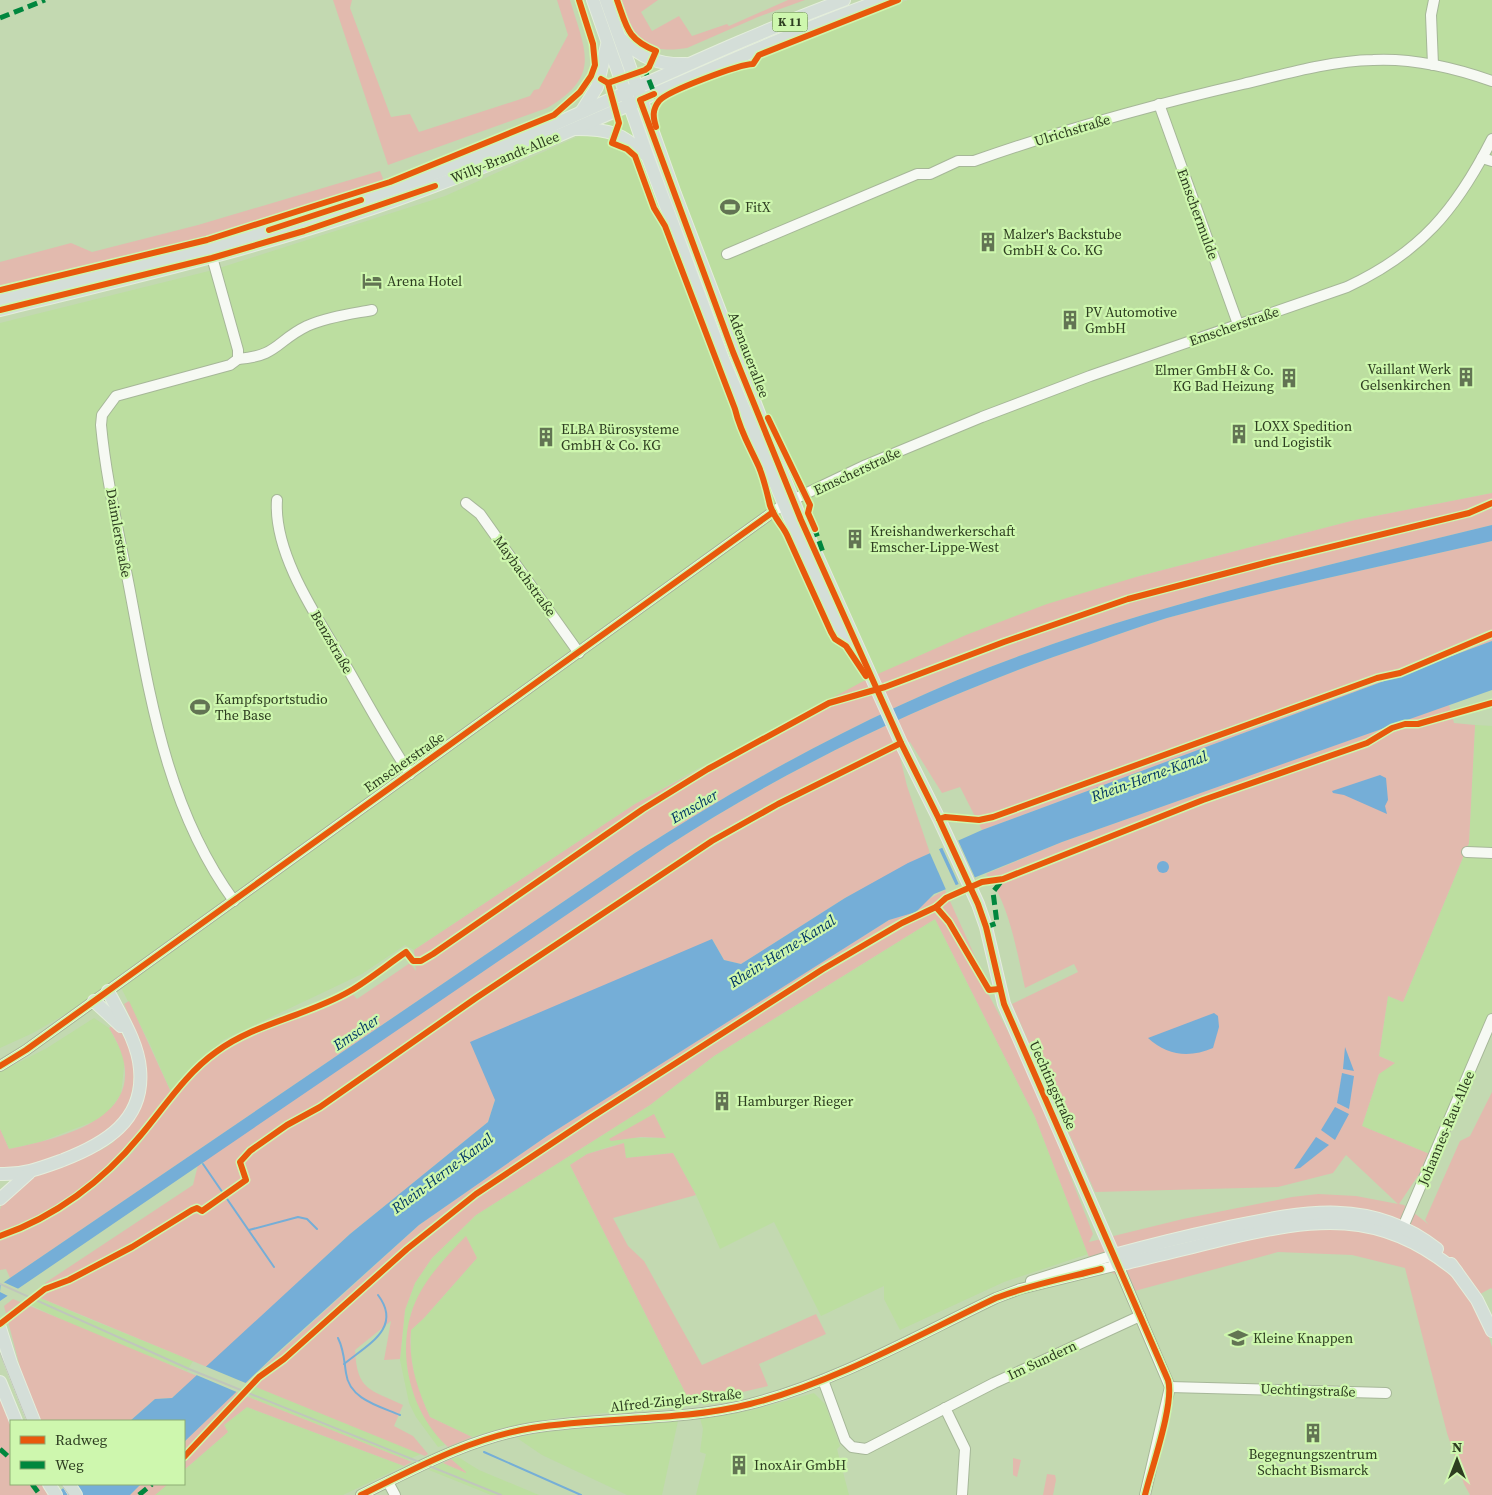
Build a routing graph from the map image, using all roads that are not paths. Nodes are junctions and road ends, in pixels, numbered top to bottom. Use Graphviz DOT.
graph roads {
  1 [pos="593,0"];
  2 [pos="606,0"];
  3 [pos="844,0"];
  4 [pos="882,0"];
  5 [pos="1434,0"];
  6 [pos="613,40"];
  7 [pos="691,63"];
  8 [pos="1433,65"];
  9 [pos="1492,81"];
  10 [pos="632,97"];
  11 [pos="1158,104"];
  12 [pos="582,111"];
  13 [pos="571,130"];
  14 [pos="1492,140"];
  15 [pos="647,155"];
  16 [pos="1487,160"];
  17 [pos="210,252"];
  18 [pos="727,254"];
  19 [pos="0,298"];
  20 [pos="0,310"];
  21 [pos="372,310"];
  22 [pos="1238,324"];
  23 [pos="238,359"];
  24 [pos="277,500"];
  25 [pos="789,502"];
  26 [pos="466,503"];
  27 [pos="579,652"];
  28 [pos="880,693"];
  29 [pos="410,774"];
  30 [pos="1468,852"];
  31 [pos="1492,853"];
  32 [pos="234,901"];
  33 [pos="108,991"];
  34 [pos="94,1001"];
  35 [pos="1492,1019"];
  36 [pos="127,1030"];
  37 [pos="49,1033"];
  38 [pos="1487,1042"];
  39 [pos="0,1057"];
  40 [pos="0,1066"];
  41 [pos="31,1172"];
  42 [pos="0,1174"];
  43 [pos="0,1199"];
  44 [pos="1400,1232"];
  45 [pos="1116,1260"];
  46 [pos="1140,1316"];
  47 [pos="1492,1331"];
  48 [pos="1,1333"];
  49 [pos="823,1380"];
  50 [pos="0,1382"];
  51 [pos="1170,1387"];
  52 [pos="1386,1392"];
  53 [pos="945,1408"];
  54 [pos="16,1420"];
  55 [pos="34,1420"];
  56 [pos="388,1482"];
  57 [pos="361,1495"];
  58 [pos="395,1495"];
  59 [pos="962,1495"];
  60 [pos="1145,1495"];
  1 -- 6 [label="main road, Adenauerallee"];
  2 -- 6 [label="main road, Adenauerallee"];
  3 -- 7 [label="main road, Willy-Brandt-Allee / K 11"];
  4 -- 10 [label="main road, Willy-Brandt-Allee / K 11"];
  5 -- 8 [label="street"];
  6 -- 7 [label="main road"];
  6 -- 10 [label="main road, Adenauerallee"];
  6 -- 12 [label="main road"];
  7 -- 10 [label="main road, Willy-Brandt-Allee / K 11"];
  8 -- 9 [label="street, Ulrichstraße"];
  8 -- 11 [label="street, Ulrichstraße"];
  10 -- 12 [label="main road, Willy-Brandt-Allee / K 11"];
  10 -- 13 [label="main road, Willy-Brandt-Allee / K 11"];
  10 -- 15 [label="main road, Adenauerallee"];
  10 -- 25 [label="main road, Adenauerallee"];
  11 -- 18 [label="street, Ulrichstraße"];
  11 -- 22 [label="street, Emschermulde"];
  12 -- 17 [label="main road, Willy-Brandt-Allee / K 11"];
  13 -- 15 [label="main road"];
  13 -- 17 [label="main road, Willy-Brandt-Allee / K 11"];
  14 -- 16 [label="street, Emscherstraße"];
  15 -- 25 [label="main road, Adenauerallee"];
  16 -- 22 [label="street, Emscherstraße"];
  17 -- 19 [label="main road, Willy-Brandt-Allee / K 11"];
  17 -- 20 [label="main road, Willy-Brandt-Allee / K 11"];
  17 -- 23 [label="street"];
  21 -- 23 [label="street, Daimlerstraße"];
  22 -- 25 [label="street, Emscherstraße"];
  23 -- 32 [label="street, Daimlerstraße"];
  24 -- 29 [label="street, Benzstraße"];
  25 -- 27 [label="street, Emscherstraße"];
  25 -- 28 [label="main road, Adenauerallee"];
  26 -- 27 [label="street, Maybachstraße"];
  27 -- 29 [label="street, Emscherstraße"];
  28 -- 45 [label="main road, Uechtingstraße"];
  29 -- 32 [label="street, Emscherstraße"];
  30 -- 31 [label="street"];
  32 -- 33 [label="street, Emscherstraße"];
  33 -- 34 [label="street, Emscherstraße"];
  33 -- 36 [label="main road"];
  34 -- 36 [label="main road"];
  34 -- 37 [label="street, Emscherstraße"];
  35 -- 38 [label="street, Johannes-Rau-Allee"];
  36 -- 41 [label="main road"];
  37 -- 39 [label="street, Emscherstraße"];
  37 -- 40 [label="street, Emscherstraße"];
  38 -- 44 [label="street, Johannes-Rau-Allee"];
  41 -- 42 [label="main road"];
  41 -- 43 [label="main road"];
  44 -- 45 [label="main road"];
  44 -- 47 [label="main road"];
  45 -- 46 [label="street, Uechtingstraße"];
  45 -- 49 [label="street, Alfred-Zingler-Straße"];
  46 -- 51 [label="street, Uechtingstraße"];
  46 -- 53 [label="street, Im Sundern"];
  48 -- 55 [label="main road"];
  49 -- 53 [label="street, Im Sundern"];
  49 -- 56 [label="street, Alfred-Zingler-Straße"];
  50 -- 54 [label="main road"];
  51 -- 52 [label="street, Uechtingstraße"];
  51 -- 60 [label="street"];
  53 -- 59 [label="street"];
  56 -- 57 [label="street, Alfred-Zingler-Straße"];
  56 -- 58 [label="street"];
}
